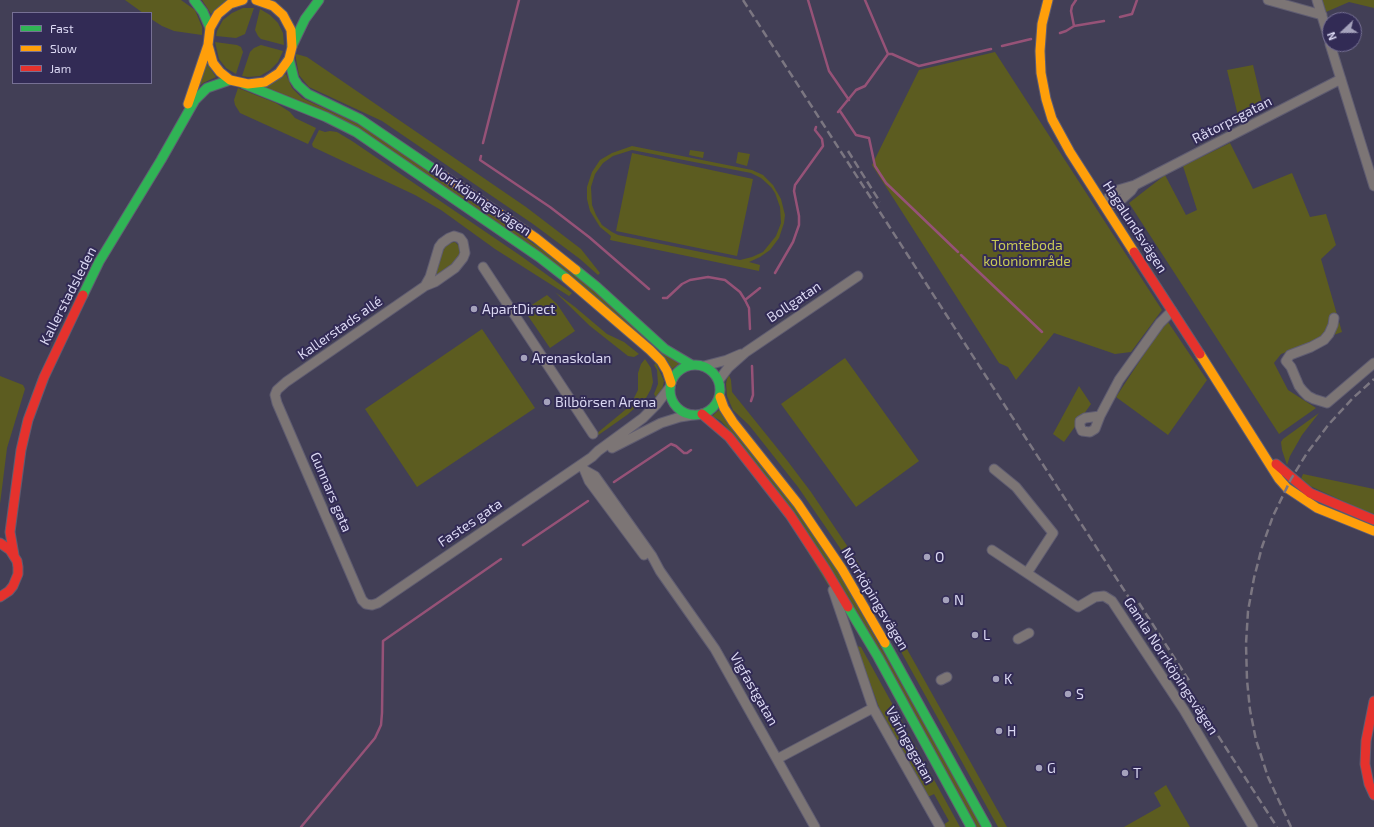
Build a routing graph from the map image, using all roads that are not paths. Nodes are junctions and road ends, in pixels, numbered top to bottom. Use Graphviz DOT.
graph roads {
  1 [pos="194,0"];
  2 [pos="244,0"];
  3 [pos="276,0"];
  4 [pos="319,0"];
  5 [pos="1048,0"];
  6 [pos="1268,0"];
  7 [pos="1317,0"];
  8 [pos="261,1"];
  9 [pos="1322,15"];
  10 [pos="210,28"];
  11 [pos="208,45"];
  12 [pos="292,47"];
  13 [pos="1333,52"];
  14 [pos="289,59"];
  15 [pos="1341,79"];
  16 [pos="230,80"];
  17 [pos="242,84"];
  18 [pos="184,116"];
  19 [pos="1374,186"];
  20 [pos="1104,205"];
  21 [pos="483,267"];
  22 [pos="858,276"];
  23 [pos="425,286"];
  24 [pos="1172,311"];
  25 [pos="1334,318"];
  26 [pos="746,352"];
  27 [pos="1374,363"];
  28 [pos="692,365"];
  29 [pos="704,366"];
  30 [pos="719,380"];
  31 [pos="671,385"];
  32 [pos="275,395"];
  33 [pos="720,397"];
  34 [pos="681,411"];
  35 [pos="698,415"];
  36 [pos="1100,416"];
  37 [pos="593,434"];
  38 [pos="619,444"];
  39 [pos="1262,451"];
  40 [pos="592,457"];
  41 [pos="584,468"];
  42 [pos="994,469"];
  43 [pos="14,504"];
  44 [pos="1374,520"];
  45 [pos="1,530"];
  46 [pos="1374,531"];
  47 [pos="0,543"];
  48 [pos="992,550"];
  49 [pos="14,555"];
  50 [pos="826,570"];
  51 [pos="1027,573"];
  52 [pos="0,597"];
  53 [pos="362,600"];
  54 [pos="1028,633"];
  55 [pos="1018,639"];
  56 [pos="1374,701"];
  57 [pos="873,708"];
  58 [pos="777,759"];
  59 [pos="1374,795"];
  60 [pos="815,827"];
  61 [pos="940,827"];
  62 [pos="971,827"];
  63 [pos="987,827"];
  64 [pos="1253,827"];
  1 -- 10 [label="main road"];
  2 -- 10 [label="main road"];
  3 -- 8 [label="main road"];
  4 -- 12 [label="main road"];
  5 -- 20 [label="main road, Hagalundsvägen"];
  6 -- 9 [label="street"];
  7 -- 9 [label="street"];
  8 -- 12 [label="main road"];
  10 -- 11 [label="main road"];
  11 -- 16 [label="main road"];
  11 -- 18 [label="main road, Kallerstadsleden"];
  12 -- 14 [label="main road"];
  13 -- 15 [label="street"];
  14 -- 17 [label="main road"];
  14 -- 28 [label="main road, Norrköpingsvägen"];
  15 -- 19 [label="street"];
  15 -- 20 [label="street, Råtorpsgatan"];
  16 -- 17 [label="main road, Norrköpingsvägen"];
  16 -- 18 [label="main road, Kallerstadsleden"];
  17 -- 31 [label="main road, Norrköpingsvägen"];
  18 -- 43 [label="main road, Kallerstadsleden"];
  20 -- 24 [label="main road, Hagalundsvägen"];
  21 -- 37 [label="street"];
  22 -- 26 [label="street, Bollgatan"];
  23 -- 23 [label="street, Kallerstads allé"];
  23 -- 32 [label="street, Kallerstads allé"];
  24 -- 36 [label="street"];
  24 -- 39 [label="main road, Hagalundsvägen"];
  25 -- 27 [label="street"];
  26 -- 29 [label="street, Bollgatan"];
  26 -- 30 [label="street, Bollgatan"];
  28 -- 29 [label="main road"];
  28 -- 31 [label="main road"];
  29 -- 30 [label="main road"];
  30 -- 33 [label="main road"];
  31 -- 34 [label="main road"];
  31 -- 40 [label="street, Fastes gata"];
  32 -- 53 [label="street, Gunnars gata"];
  33 -- 35 [label="main road"];
  33 -- 63 [label="main road, Norrköpingsvägen"];
  34 -- 35 [label="main road"];
  34 -- 38 [label="street, Fastes gata"];
  35 -- 38 [label="street, Fastes gata"];
  35 -- 50 [label="main road, Norrköpingsvägen"];
  38 -- 40 [label="street, Fastes gata"];
  39 -- 44 [label="main road, Hagalundsvägen"];
  39 -- 46 [label="main road, Hagalundsvägen"];
  40 -- 41 [label="street, Fastes gata"];
  41 -- 53 [label="street, Fastes gata"];
  41 -- 58 [label="street, Vigfastgatan"];
  42 -- 51 [label="street"];
  43 -- 45 [label="main road, Kallerstadsleden"];
  43 -- 49 [label="main road, Kallerstadsleden"];
  47 -- 49 [label="main road"];
  48 -- 51 [label="street, Gamla Norrköpingsvägen"];
  49 -- 52 [label="main road, Kallerstadsleden"];
  50 -- 57 [label="street"];
  50 -- 62 [label="main road, Norrköpingsvägen"];
  51 -- 64 [label="street, Gamla Norrköpingsvägen"];
  54 -- 55 [label="street"];
  56 -- 59 [label="main road"];
  57 -- 58 [label="street, Väringagatan"];
  57 -- 61 [label="street, Väringagatan"];
  58 -- 60 [label="street, Vigfastgatan"];
}
